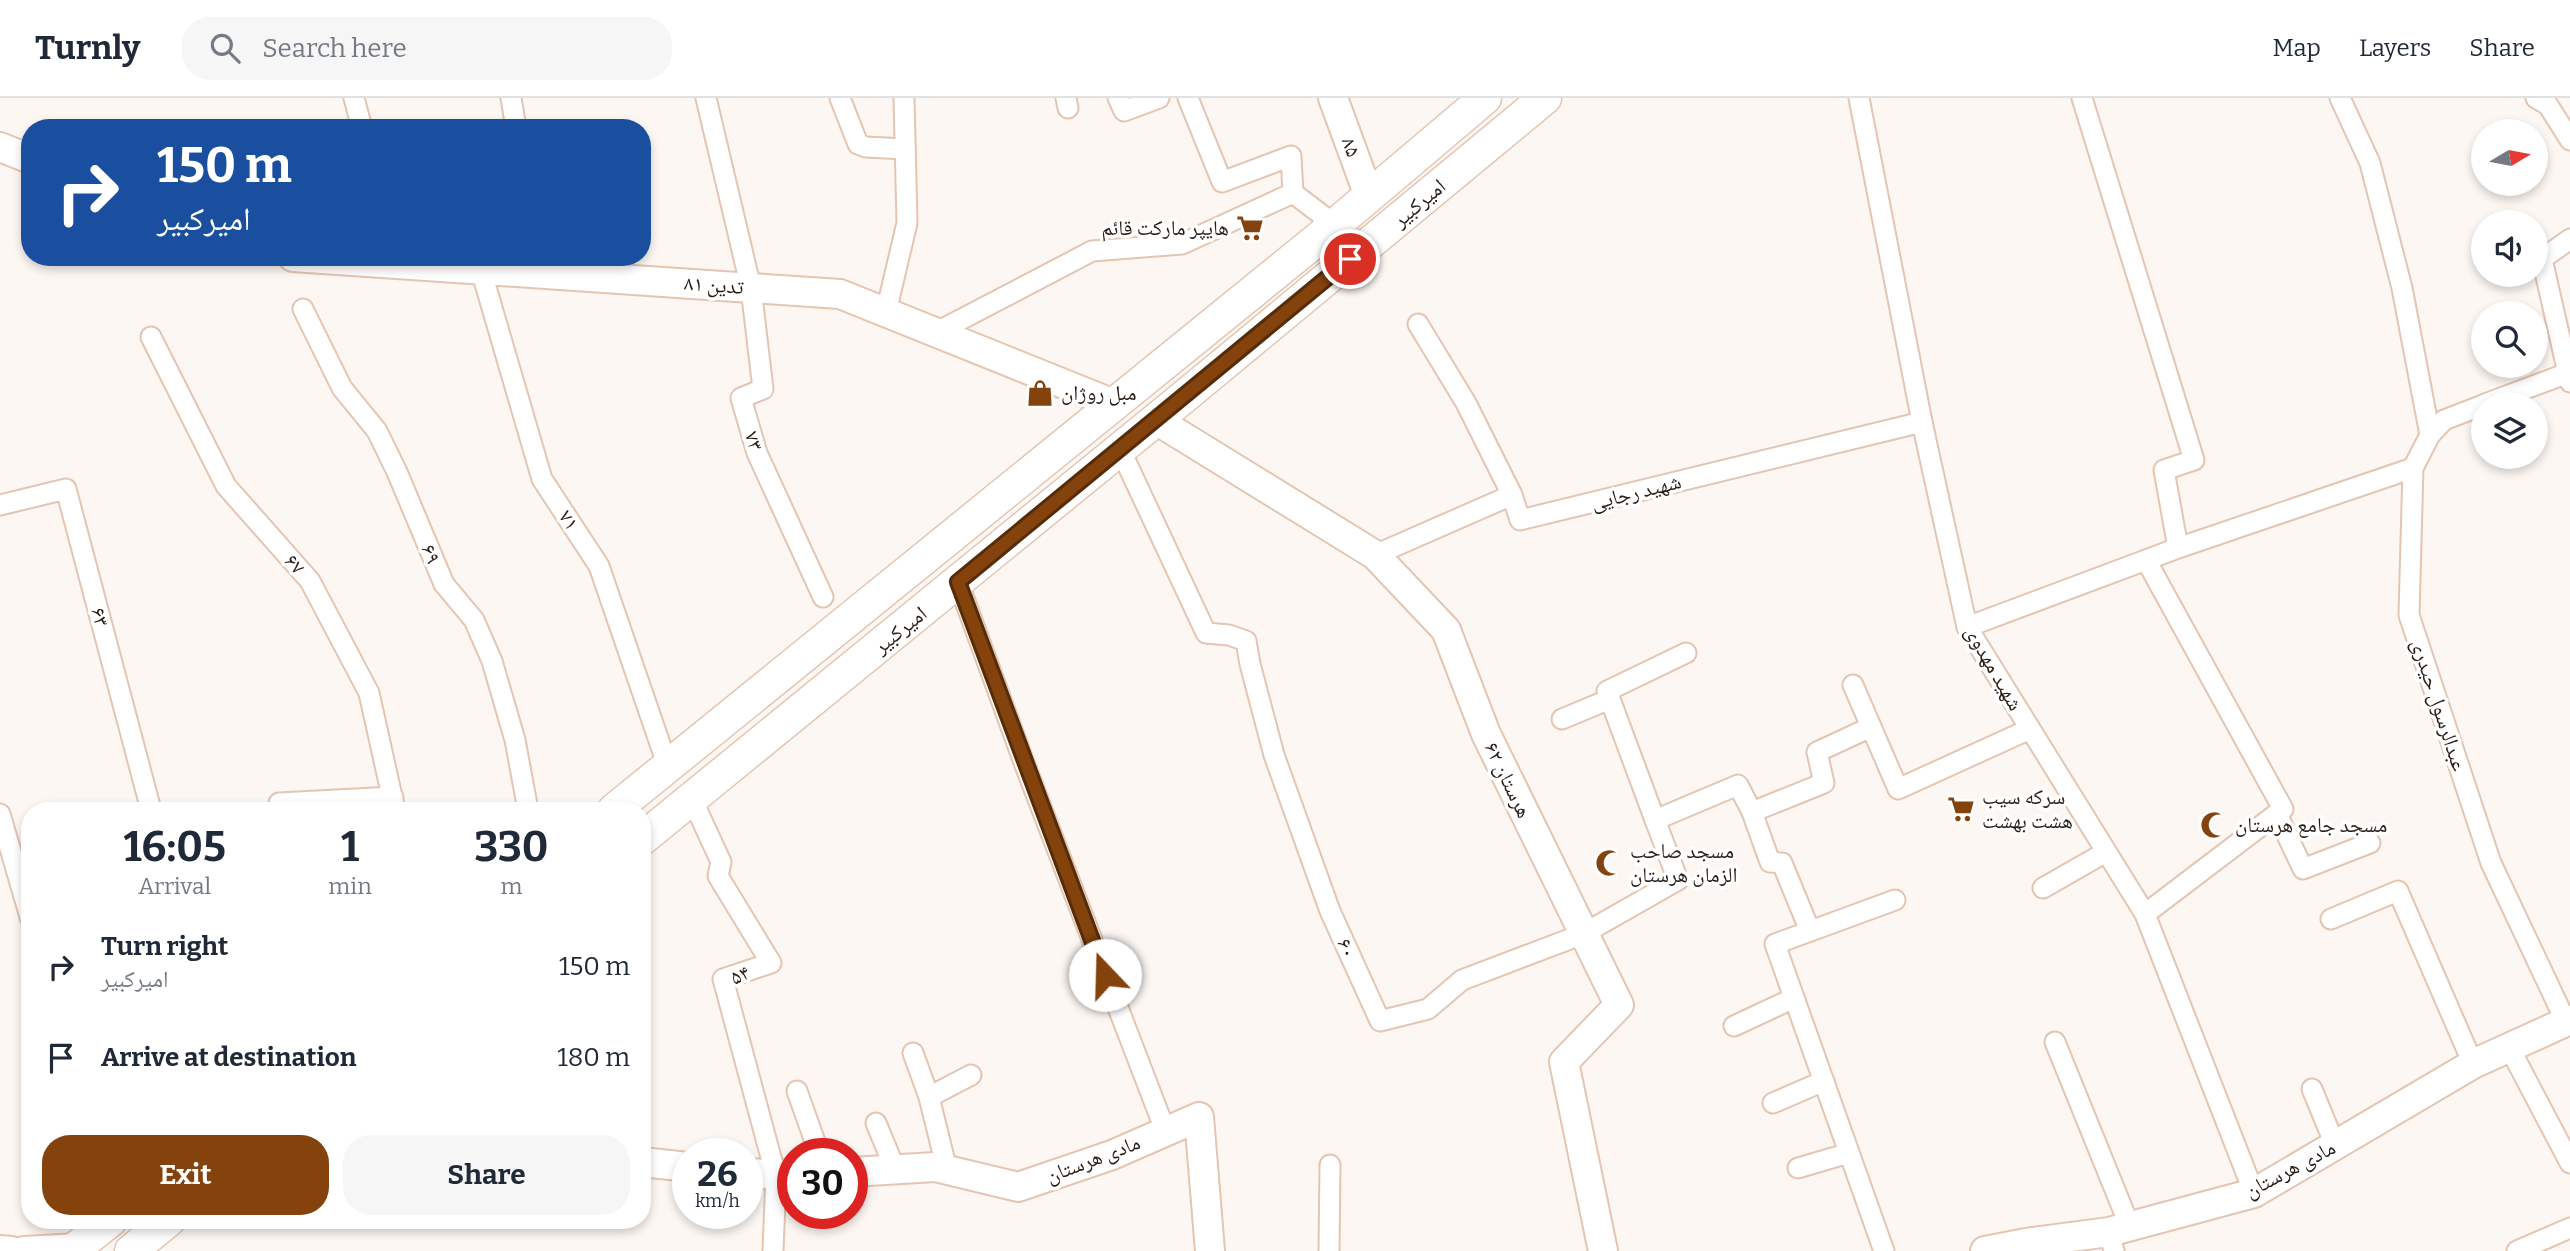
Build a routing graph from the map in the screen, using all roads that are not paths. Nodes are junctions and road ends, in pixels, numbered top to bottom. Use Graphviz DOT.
graph roads {
  1 [pos="354,98"];
  2 [pos="511,98"];
  3 [pos="706,98"];
  4 [pos="841,98"];
  5 [pos="904,98"];
  6 [pos="1118,98"];
  7 [pos="1159,98"];
  8 [pos="1333,98"];
  9 [pos="1485,98"];
  10 [pos="1496,98"];
  11 [pos="1545,98"];
  12 [pos="1859,98"];
  13 [pos="2082,98"];
  14 [pos="2340,98"];
  15 [pos="2536,98"];
  16 [pos="1193,100"];
  17 [pos="360,119"];
  18 [pos="514,119"];
  19 [pos="1516,122"];
  20 [pos="2570,140"];
  21 [pos="0,147"];
  22 [pos="905,149"];
  23 [pos="21,155"];
  24 [pos="1293,192"];
  25 [pos="1369,196"];
  26 [pos="1335,225"];
  27 [pos="2570,239"];
  28 [pos="499,266"];
  29 [pos="751,288"];
  30 [pos="303,309"];
  31 [pos="886,312"];
  32 [pos="1418,324"];
  33 [pos="937,332"];
  34 [pos="151,338"];
  35 [pos="2569,377"];
  36 [pos="2523,392"];
  37 [pos="1114,404"];
  38 [pos="2471,410"];
  39 [pos="1156,420"];
  40 [pos="1922,422"];
  41 [pos="2430,435"];
  42 [pos="1120,449"];
  43 [pos="2413,468"];
  44 [pos="1512,495"];
  45 [pos="0,505"];
  46 [pos="2178,548"];
  47 [pos="1375,555"];
  48 [pos="2146,560"];
  49 [pos="958,582"];
  50 [pos="823,597"];
  51 [pos="1967,627"];
  52 [pos="1686,653"];
  53 [pos="1853,685"];
  54 [pos="1610,699"];
  55 [pos="1562,719"];
  56 [pos="1871,727"];
  57 [pos="2030,729"];
  58 [pos="668,767"];
  59 [pos="692,799"];
  60 [pos="149,802"];
  61 [pos="394,802"];
  62 [pos="527,802"];
  63 [pos="624,802"];
  64 [pos="1752,812"];
  65 [pos="0,814"];
  66 [pos="2277,814"];
  67 [pos="1655,820"];
  68 [pos="651,832"];
  69 [pos="2370,843"];
  70 [pos="2106,852"];
  71 [pos="21,886"];
  72 [pos="2043,888"];
  73 [pos="1895,900"];
  74 [pos="2145,914"];
  75 [pos="2330,919"];
  76 [pos="1810,931"];
  77 [pos="1583,934"];
  78 [pos="1794,998"];
  79 [pos="2568,1021"];
  80 [pos="1734,1026"];
  81 [pos="2055,1042"];
  82 [pos="2509,1047"];
  83 [pos="913,1053"];
  84 [pos="2473,1064"];
  85 [pos="971,1075"];
  86 [pos="1824,1081"];
  87 [pos="2312,1089"];
  88 [pos="797,1091"];
  89 [pos="929,1097"];
  90 [pos="1773,1102"];
  91 [pos="876,1124"];
  92 [pos="1165,1130"];
  93 [pos="814,1138"];
  94 [pos="2335,1145"];
  95 [pos="777,1151"];
  96 [pos="1849,1153"];
  97 [pos="651,1163"];
  98 [pos="2570,1163"];
  99 [pos="672,1165"];
  100 [pos="1330,1165"];
  101 [pos="1798,1168"];
  102 [pos="895,1169"];
  103 [pos="947,1170"];
  104 [pos="868,1171"];
  105 [pos="2254,1193"];
  106 [pos="777,1226"];
  107 [pos="2570,1228"];
  108 [pos="100,1229"];
  109 [pos="158,1229"];
  110 [pos="2118,1237"];
  111 [pos="75,1249"];
  112 [pos="0,1250"];
  113 [pos="11,1251"];
  114 [pos="24,1251"];
  115 [pos="131,1251"];
  116 [pos="773,1251"];
  117 [pos="1210,1251"];
  118 [pos="1329,1251"];
  119 [pos="1603,1251"];
  120 [pos="1884,1251"];
  121 [pos="1985,1251"];
  122 [pos="2517,1251"];
  1 -- 17 [label="street"];
  2 -- 18 [label="street"];
  3 -- 29 [label="street"];
  4 -- 22 [label="street"];
  5 -- 22 [label="street"];
  6 -- 7 [label="street"];
  8 -- 25 [label="street, ۸۵"];
  9 -- 25 [label="main road, امیرکبیر"];
  10 -- 19 [label="main road"];
  11 -- 19 [label="main road, امیرکبیر"];
  12 -- 40 [label="street, شهید مهدوی"];
  13 -- 46 [label="street"];
  14 -- 41 [label="street"];
  15 -- 20 [label="street"];
  16 -- 24 [label="street"];
  19 -- 39 [label="main road, امیرکبیر"];
  21 -- 23 [label="street"];
  22 -- 31 [label="street"];
  24 -- 26 [label="street"];
  24 -- 33 [label="street"];
  25 -- 26 [label="main road, امیرکبیر"];
  26 -- 37 [label="main road, امیرکبیر"];
  27 -- 35 [label="street"];
  28 -- 29 [label="street, تدین ۸۱"];
  28 -- 58 [label="street, ۷۱"];
  29 -- 31 [label="street, تدین ۸۱"];
  29 -- 50 [label="street, ۷۳"];
  30 -- 62 [label="street, ۶۹"];
  31 -- 33 [label="street, تدین ۸۱"];
  32 -- 44 [label="street"];
  33 -- 37 [label="street, تدین ۸۱"];
  34 -- 61 [label="street, ۶۷"];
  35 -- 36 [label="street, عبدالرسول حیدری"];
  37 -- 58 [label="main road, امیرکبیر"];
  38 -- 41 [label="street, عبدالرسول حیدری"];
  39 -- 42 [label="main road, امیرکبیر"];
  39 -- 47 [label="street, هرستان ۶۲"];
  40 -- 44 [label="street, شهید رجایی"];
  40 -- 51 [label="street, شهید مهدوی"];
  41 -- 43 [label="street, عبدالرسول حیدری"];
  42 -- 49 [label="main road, امیرکبیر"];
  42 -- 77 [label="street, ۶۰"];
  43 -- 46 [label="street"];
  43 -- 79 [label="street, عبدالرسول حیدری"];
  44 -- 47 [label="street"];
  45 -- 60 [label="street, ۶۳"];
  46 -- 48 [label="street"];
  47 -- 77 [label="street, هرستان ۶۲"];
  48 -- 51 [label="street"];
  48 -- 66 [label="street"];
  49 -- 59 [label="main road, امیرکبیر"];
  49 -- 92 [label="street"];
  51 -- 57 [label="street, شهید مهدوی"];
  52 -- 54 [label="street"];
  53 -- 56 [label="street"];
  54 -- 55 [label="street"];
  54 -- 67 [label="street"];
  56 -- 57 [label="street"];
  56 -- 64 [label="street"];
  57 -- 70 [label="street, شهید مهدوی"];
  58 -- 63 [label="main road, امیرکبیر"];
  59 -- 68 [label="main road, امیرکبیر"];
  59 -- 95 [label="street, ۵۴"];
  64 -- 67 [label="street"];
  64 -- 76 [label="street"];
  65 -- 71 [label="street"];
  66 -- 69 [label="street"];
  66 -- 74 [label="street"];
  67 -- 77 [label="street, ۶۰"];
  70 -- 72 [label="street"];
  70 -- 74 [label="street, شهید مهدوی"];
  73 -- 76 [label="street"];
  74 -- 105 [label="street, شهید مهدوی"];
  75 -- 84 [label="street"];
  76 -- 78 [label="street"];
  77 -- 119 [label="street, هرستان ۶۲"];
  78 -- 80 [label="street"];
  78 -- 86 [label="street"];
  79 -- 82 [label="street, مادی هرستان"];
  81 -- 110 [label="street"];
  82 -- 84 [label="street, مادی هرستان"];
  82 -- 98 [label="street"];
  83 -- 89 [label="street"];
  84 -- 94 [label="street, مادی هرستان"];
  85 -- 89 [label="street"];
  86 -- 90 [label="street"];
  86 -- 96 [label="street"];
  87 -- 94 [label="street"];
  88 -- 93 [label="street"];
  89 -- 103 [label="street"];
  91 -- 102 [label="street"];
  92 -- 103 [label="street, مادی هرستان"];
  92 -- 117 [label="street, مادی هرستان"];
  94 -- 105 [label="street, مادی هرستان"];
  96 -- 101 [label="street"];
  96 -- 120 [label="street"];
  97 -- 99 [label="street"];
  100 -- 118 [label="street"];
  102 -- 103 [label="street, مادی هرستان"];
  102 -- 104 [label="street, مادی هرستان"];
  105 -- 110 [label="street, مادی هرستان"];
  106 -- 116 [label="street"];
  107 -- 122 [label="street"];
  108 -- 111 [label="main road"];
  109 -- 115 [label="main road"];
  110 -- 121 [label="street, مادی هرستان"];
  111 -- 114 [label="street"];
  112 -- 113 [label="street"];
}
